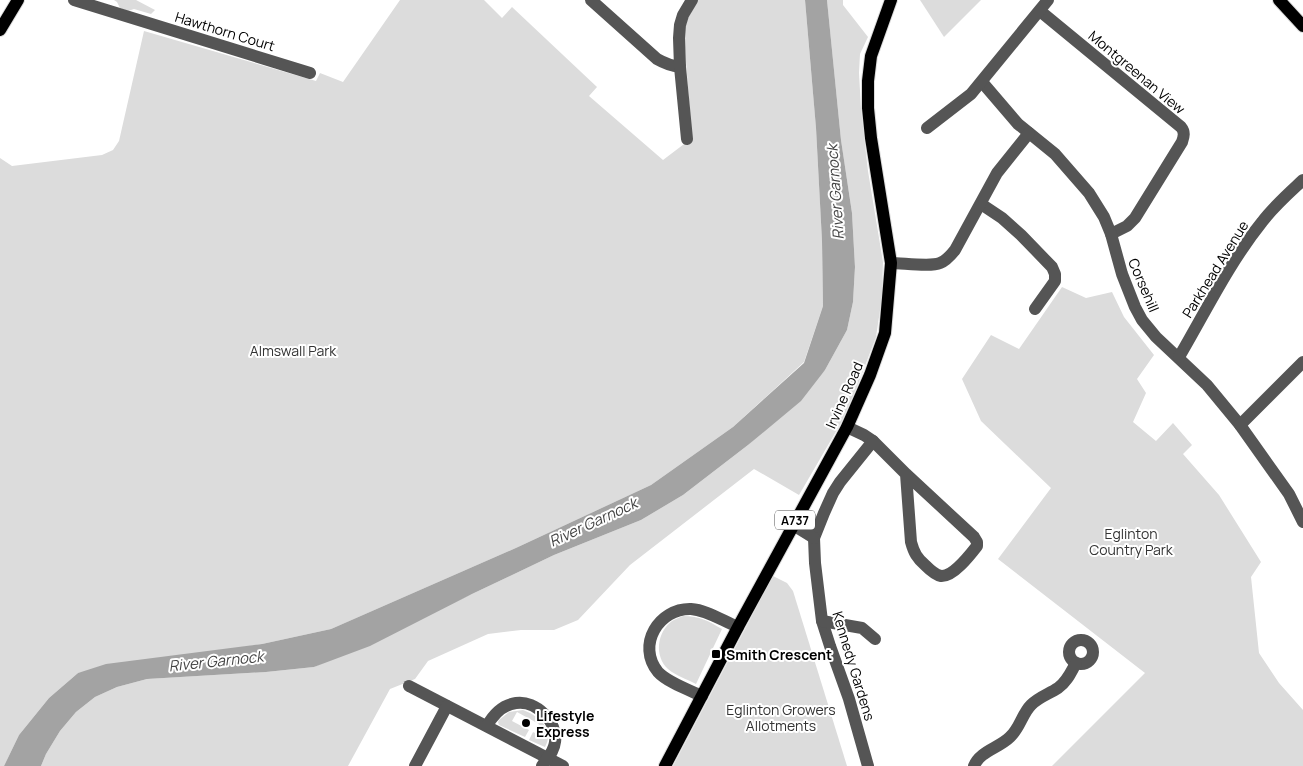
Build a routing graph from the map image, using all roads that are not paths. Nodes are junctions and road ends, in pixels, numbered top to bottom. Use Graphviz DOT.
graph roads {
  1 [pos="18,0"];
  2 [pos="74,0"];
  3 [pos="591,0"];
  4 [pos="692,0"];
  5 [pos="891,0"];
  6 [pos="1279,0"];
  7 [pos="105,5"];
  8 [pos="1044,5"];
  9 [pos="1303,26"];
  10 [pos="0,30"];
  11 [pos="680,67"];
  12 [pos="310,73"];
  13 [pos="982,82"];
  14 [pos="927,128"];
  15 [pos="1028,133"];
  16 [pos="687,138"];
  17 [pos="1303,180"];
  18 [pos="981,204"];
  19 [pos="1111,234"];
  20 [pos="891,263"];
  21 [pos="1035,308"];
  22 [pos="1178,357"];
  23 [pos="1303,362"];
  24 [pos="1240,424"];
  25 [pos="847,427"];
  26 [pos="873,441"];
  27 [pos="906,474"];
  28 [pos="1303,522"];
  29 [pos="792,525"];
  30 [pos="814,538"];
  31 [pos="822,621"];
  32 [pos="738,627"];
  33 [pos="875,639"];
  34 [pos="1076,663"];
  35 [pos="409,686"];
  36 [pos="702,696"];
  37 [pos="446,706"];
  38 [pos="486,726"];
  39 [pos="545,762"];
  40 [pos="415,766"];
  41 [pos="563,766"];
  42 [pos="666,766"];
  43 [pos="868,766"];
  44 [pos="974,766"];
  1 -- 10 [label="main road"];
  2 -- 7 [label="street, Hawthorn Court"];
  3 -- 11 [label="street"];
  4 -- 11 [label="street"];
  5 -- 20 [label="main road, Irvine Road / A737"];
  6 -- 9 [label="main road"];
  7 -- 12 [label="street, Hawthorn Court"];
  8 -- 13 [label="street"];
  8 -- 19 [label="street, Montgreenan View"];
  11 -- 16 [label="street"];
  13 -- 14 [label="street"];
  13 -- 15 [label="street, Corsehill"];
  15 -- 18 [label="street"];
  15 -- 19 [label="street, Corsehill"];
  17 -- 22 [label="street, Parkhead Avenue"];
  18 -- 20 [label="street"];
  18 -- 21 [label="street"];
  19 -- 22 [label="street, Corsehill"];
  20 -- 25 [label="main road, Irvine Road / A737"];
  22 -- 24 [label="street, Corsehill"];
  23 -- 24 [label="street"];
  24 -- 28 [label="street, Corsehill"];
  25 -- 26 [label="street"];
  25 -- 29 [label="main road, Irvine Road / A737"];
  26 -- 27 [label="street"];
  26 -- 30 [label="street"];
  27 -- 27 [label="street"];
  29 -- 30 [label="street"];
  29 -- 32 [label="main road, Irvine Road / A737"];
  30 -- 31 [label="street, Kennedy Gardens"];
  31 -- 33 [label="street"];
  31 -- 43 [label="street, Kennedy Gardens"];
  32 -- 36 [label="main road, Irvine Road / A737"];
  32 -- 36 [label="street"];
  34 -- 44 [label="street"];
  35 -- 37 [label="street"];
  36 -- 42 [label="main road, Irvine Road / A737"];
  37 -- 38 [label="street"];
  37 -- 40 [label="street"];
  38 -- 39 [label="street"];
  38 -- 39 [label="street"];
  39 -- 41 [label="street"];
}
